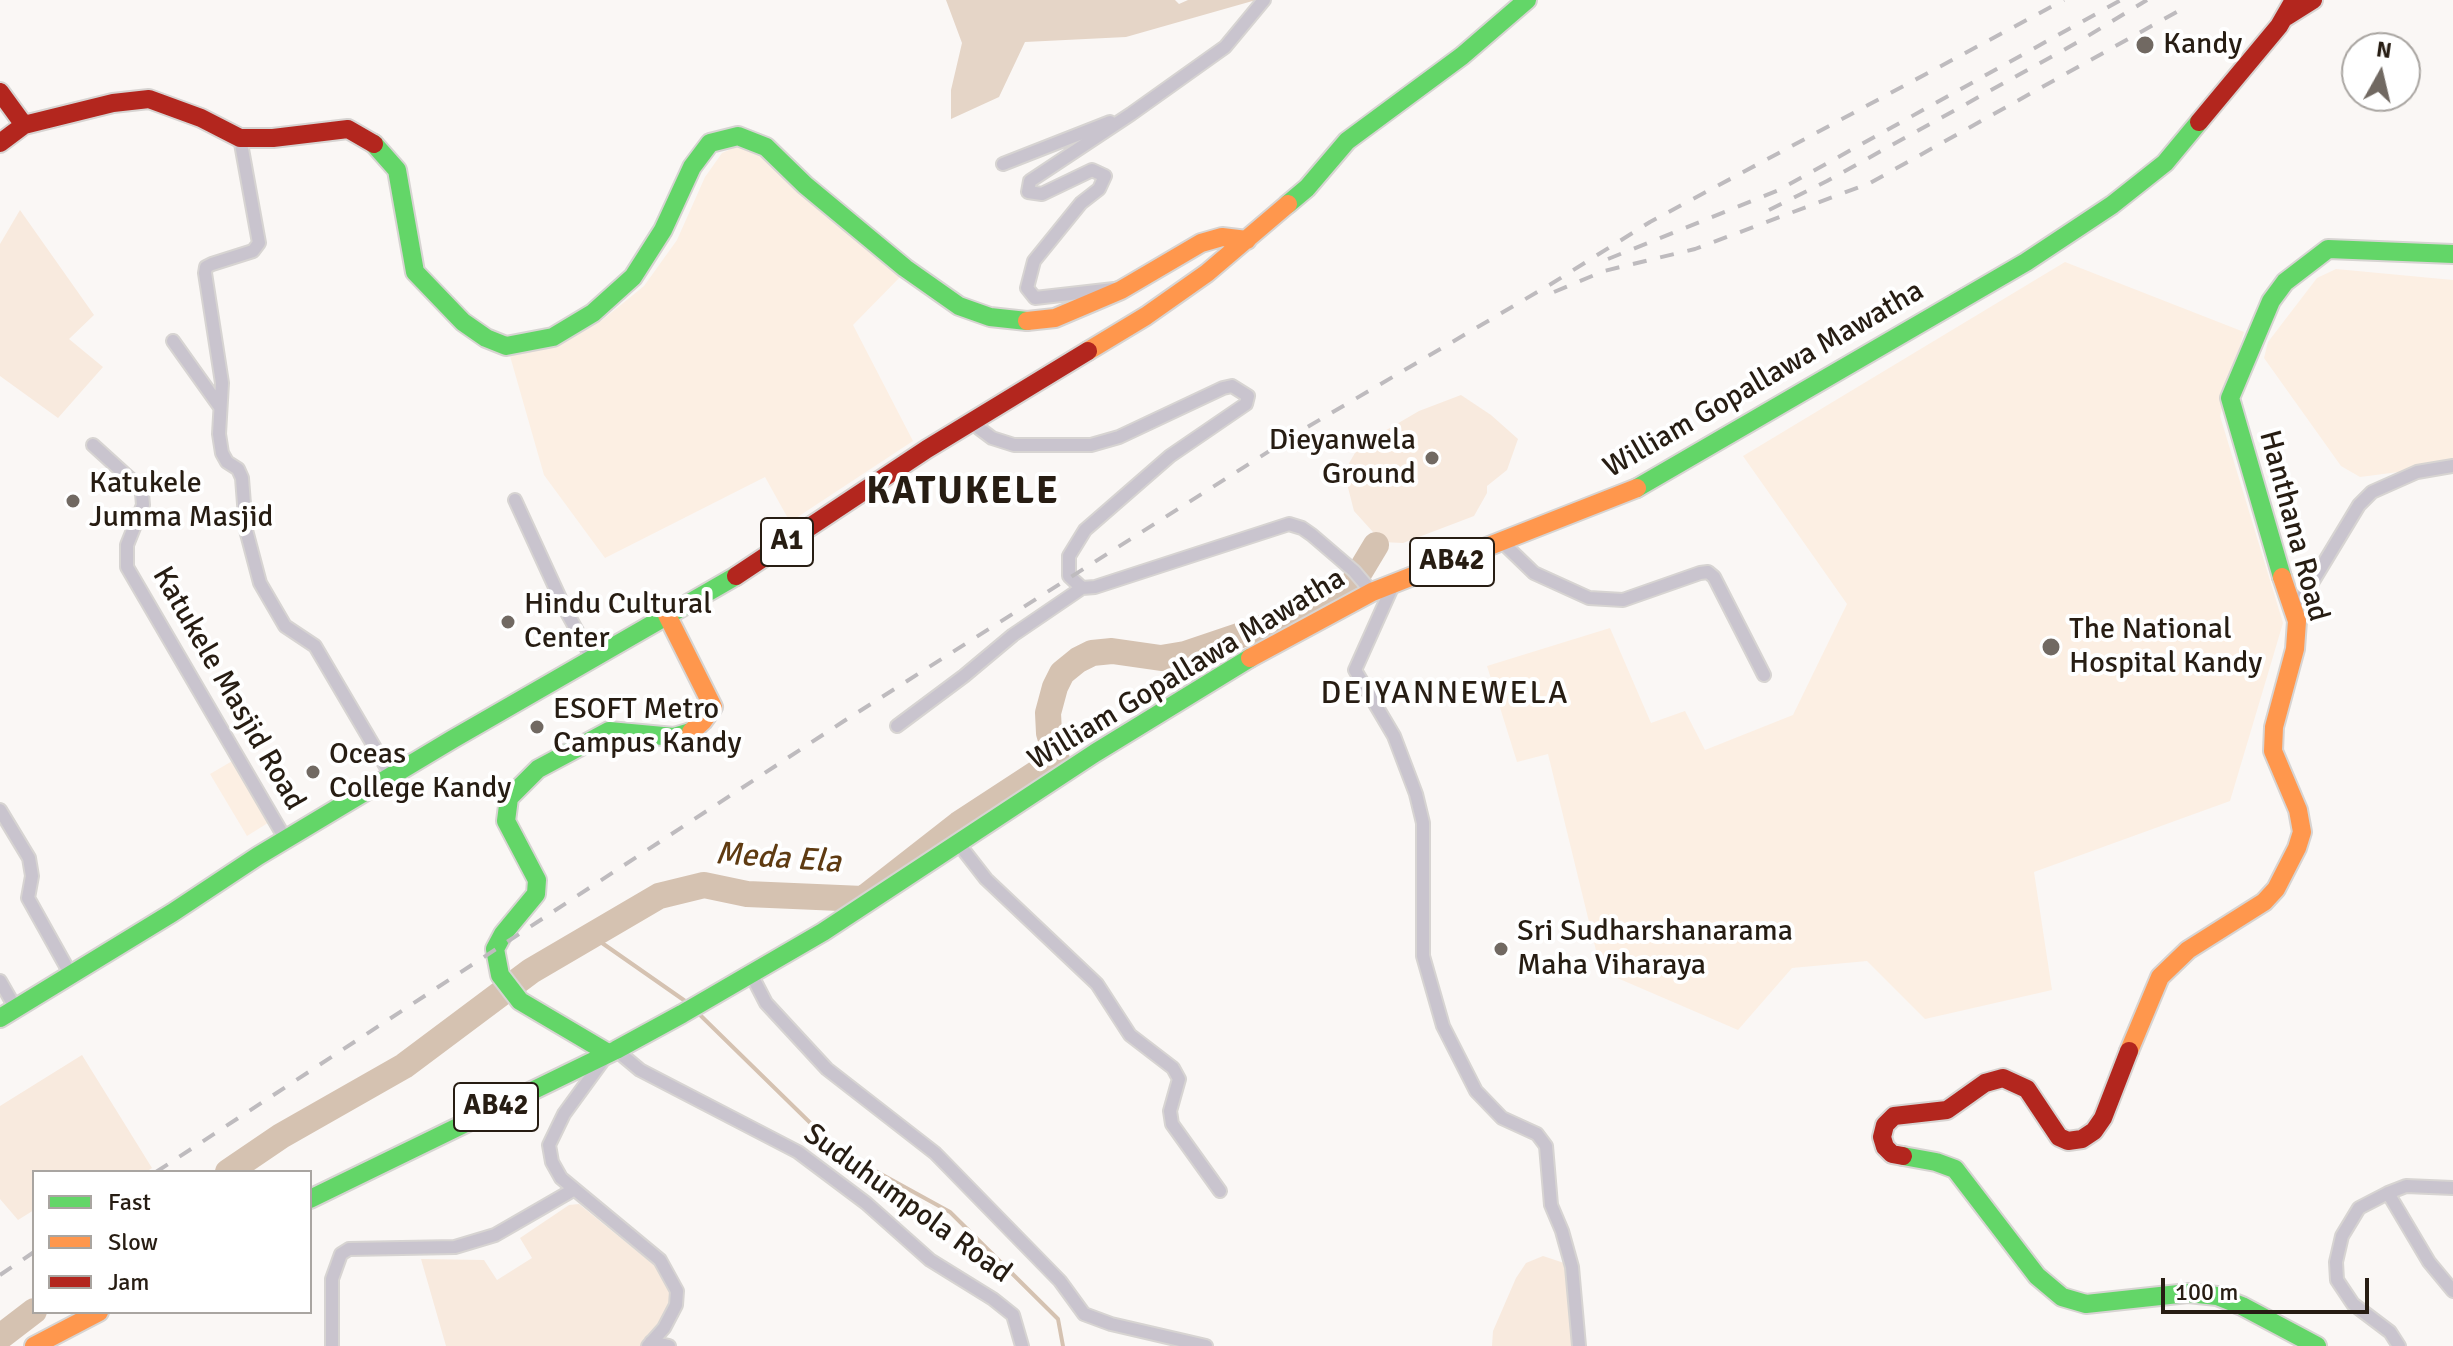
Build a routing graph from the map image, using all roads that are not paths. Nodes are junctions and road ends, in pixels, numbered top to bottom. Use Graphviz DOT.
graph roads {
  1 [pos="1264,0"];
  2 [pos="1527,0"];
  3 [pos="2313,0"];
  4 [pos="2290,8"];
  5 [pos="0,92"];
  6 [pos="1131,114"];
  7 [pos="24,125"];
  8 [pos="240,138"];
  9 [pos="0,143"];
  10 [pos="1003,164"];
  11 [pos="1247,240"];
  12 [pos="2453,254"];
  13 [pos="1121,290"];
  14 [pos="173,341"];
  15 [pos="220,407"];
  16 [pos="972,423"];
  17 [pos="93,445"];
  18 [pos="2453,466"];
  19 [pos="515,500"];
  20 [pos="1503,543"];
  21 [pos="1394,583"];
  22 [pos="1082,588"];
  23 [pos="1368,588"];
  24 [pos="2293,607"];
  25 [pos="667,615"];
  26 [pos="592,658"];
  27 [pos="1764,675"];
  28 [pos="897,726"];
  29 [pos="392,777"];
  30 [pos="0,810"];
  31 [pos="286,840"];
  32 [pos="958,843"];
  33 [pos="71,975"];
  34 [pos="748,975"];
  35 [pos="0,981"];
  36 [pos="8,1014"];
  37 [pos="612,1051"];
  38 [pos="2453,1188"];
  39 [pos="573,1190"];
  40 [pos="1220,1191"];
  41 [pos="2388,1193"];
  42 [pos="312,1198"];
  43 [pos="2453,1291"];
  44 [pos="95,1314"];
  45 [pos="650,1344"];
  46 [pos="34,1346"];
  47 [pos="332,1346"];
  48 [pos="669,1346"];
  49 [pos="1022,1346"];
  50 [pos="1206,1346"];
  51 [pos="1579,1346"];
  52 [pos="2317,1346"];
  53 [pos="2399,1346"];
  1 -- 6 [label="street"];
  2 -- 11 [label="main road, A1"];
  3 -- 4 [label="main road, William Gopallawa Mawatha"];
  4 -- 20 [label="main road, William Gopallawa Mawatha / AB42"];
  5 -- 7 [label="main road"];
  6 -- 10 [label="street"];
  6 -- 13 [label="street"];
  7 -- 8 [label="main road"];
  7 -- 9 [label="main road"];
  8 -- 13 [label="main road"];
  8 -- 15 [label="street"];
  11 -- 13 [label="main road"];
  11 -- 16 [label="main road, A1"];
  12 -- 24 [label="main road, Hanthana Road"];
  14 -- 15 [label="street"];
  15 -- 29 [label="street"];
  16 -- 22 [label="street"];
  16 -- 25 [label="main road, A1"];
  17 -- 31 [label="street, Katukele Masjid Road"];
  18 -- 24 [label="street"];
  19 -- 26 [label="street"];
  20 -- 21 [label="main road, William Gopallawa Mawatha / AB42"];
  20 -- 27 [label="street"];
  21 -- 23 [label="main road, William Gopallawa Mawatha / AB42"];
  21 -- 51 [label="street"];
  22 -- 23 [label="street"];
  22 -- 28 [label="street"];
  23 -- 32 [label="main road, William Gopallawa Mawatha / AB42"];
  24 -- 52 [label="main road, Hanthana Road"];
  25 -- 26 [label="main road, A1"];
  25 -- 37 [label="main road"];
  26 -- 29 [label="main road, A1"];
  29 -- 31 [label="main road, A1"];
  30 -- 33 [label="street"];
  31 -- 33 [label="main road, A1"];
  32 -- 34 [label="main road, William Gopallawa Mawatha / AB42"];
  32 -- 40 [label="street"];
  33 -- 36 [label="main road, A1"];
  34 -- 37 [label="main road, William Gopallawa Mawatha / AB42"];
  34 -- 50 [label="street"];
  35 -- 36 [label="street"];
  37 -- 39 [label="street"];
  37 -- 42 [label="main road, William Gopallawa Mawatha / AB42"];
  37 -- 49 [label="street, Suduhumpola Road"];
  38 -- 41 [label="street"];
  39 -- 45 [label="street"];
  39 -- 47 [label="street"];
  41 -- 43 [label="street"];
  41 -- 53 [label="street"];
  44 -- 46 [label="main road"];
  45 -- 48 [label="street"];
}
